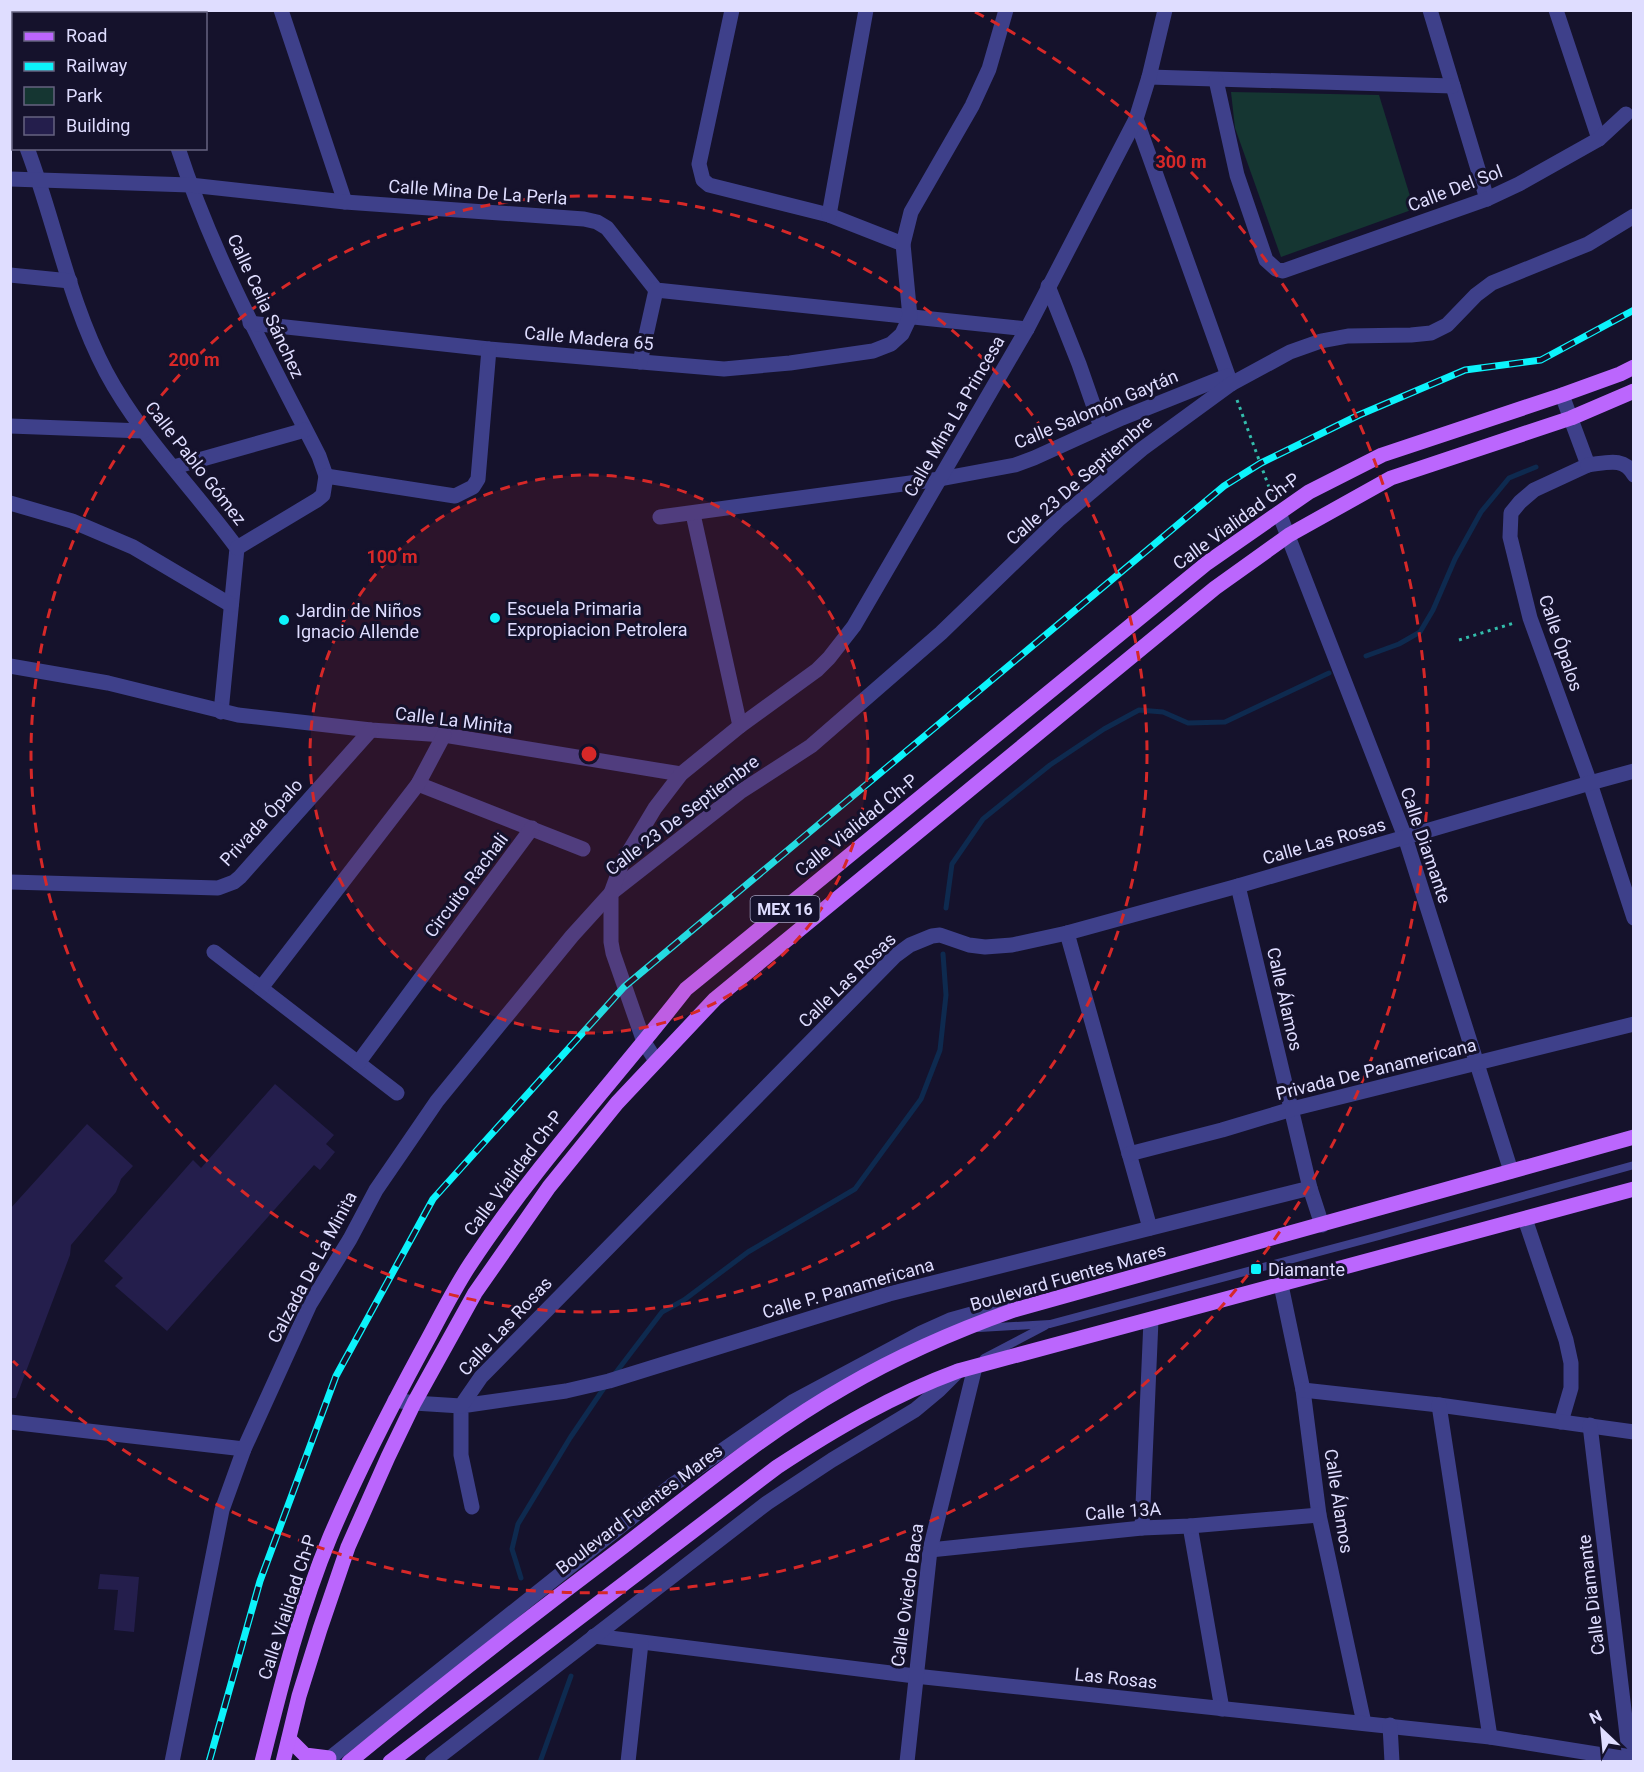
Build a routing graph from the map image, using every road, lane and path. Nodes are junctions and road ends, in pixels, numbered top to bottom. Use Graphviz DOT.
graph roads {
  1 [pos="281,10"];
  2 [pos="732,10"];
  3 [pos="866,10"];
  4 [pos="1006,10"];
  5 [pos="1165,10"];
  6 [pos="1430,10"];
  7 [pos="1556,10"];
  8 [pos="1149,77"];
  9 [pos="1216,80"];
  10 [pos="1453,86"];
  11 [pos="1626,114"];
  12 [pos="1136,119"];
  13 [pos="1599,139"];
  14 [pos="28,150"];
  15 [pos="179,150"];
  16 [pos="10,179"];
  17 [pos="39,181"];
  18 [pos="190,185"];
  19 [pos="1487,199"];
  20 [pos="345,202"];
  21 [pos="829,215"];
  22 [pos="1634,216"];
  23 [pos="903,244"];
  24 [pos="10,275"];
  25 [pos="70,281"];
  26 [pos="1048,286"];
  27 [pos="656,290"];
  28 [pos="910,317"];
  29 [pos="250,323"];
  30 [pos="1027,329"];
  31 [pos="489,349"];
  32 [pos="640,362"];
  33 [pos="1634,367"];
  34 [pos="1229,380"];
  35 [pos="1634,391"];
  36 [pos="1562,395"];
  37 [pos="1571,418"];
  38 [pos="10,426"];
  39 [pos="1101,427"];
  40 [pos="305,430"];
  41 [pos="143,431"];
  42 [pos="1588,465"];
  43 [pos="174,466"];
  44 [pos="326,476"];
  45 [pos="1634,476"];
  46 [pos="940,479"];
  47 [pos="10,503"];
  48 [pos="1279,513"];
  49 [pos="693,514"];
  50 [pos="660,517"];
  51 [pos="1288,536"];
  52 [pos="237,548"];
  53 [pos="231,605"];
  54 [pos="1530,618"];
  55 [pos="1459,640"];
  56 [pos="10,666"];
  57 [pos="221,712"];
  58 [pos="740,726"];
  59 [pos="370,730"];
  60 [pos="444,735"];
  61 [pos="1634,771"];
  62 [pos="681,774"];
  63 [pos="1590,783"];
  64 [pos="418,784"];
  65 [pos="532,828"];
  66 [pos="1405,837"];
  67 [pos="583,849"];
  68 [pos="10,882"];
  69 [pos="1238,886"];
  70 [pos="611,893"];
  71 [pos="1634,918"];
  72 [pos="1067,933"];
  73 [pos="214,952"];
  74 [pos="261,988"];
  75 [pos="1634,1024"];
  76 [pos="644,1042"];
  77 [pos="656,1061"];
  78 [pos="358,1063"];
  79 [pos="1475,1064"];
  80 [pos="397,1093"];
  81 [pos="1292,1109"];
  82 [pos="1634,1137"];
  83 [pos="1129,1154"];
  84 [pos="1634,1165"];
  85 [pos="1511,1171"];
  86 [pos="1310,1188"];
  87 [pos="1634,1189"];
  88 [pos="1525,1219"];
  89 [pos="1322,1225"];
  90 [pos="1150,1228"];
  91 [pos="1281,1285"];
  92 [pos="1014,1310"];
  93 [pos="1151,1320"];
  94 [pos="1050,1324"];
  95 [pos="960,1330"];
  96 [pos="975,1367"];
  97 [pos="958,1371"];
  98 [pos="1303,1390"];
  99 [pos="395,1400"];
  100 [pos="414,1403"];
  101 [pos="1439,1405"];
  102 [pos="461,1406"];
  103 [pos="10,1422"];
  104 [pos="1561,1422"];
  105 [pos="1590,1425"];
  106 [pos="1634,1432"];
  107 [pos="244,1449"];
  108 [pos="472,1507"];
  109 [pos="1319,1515"];
  110 [pos="1190,1526"];
  111 [pos="1142,1528"];
  112 [pos="930,1550"];
  113 [pos="594,1636"];
  114 [pos="641,1643"];
  115 [pos="915,1676"];
  116 [pos="1222,1709"];
  117 [pos="1364,1723"];
  118 [pos="1390,1725"];
  119 [pos="1490,1737"];
  120 [pos="289,1739"];
  121 [pos="327,1760"];
  122 [pos="1632,1760"];
  123 [pos="172,1761"];
  124 [pos="262,1761"];
  125 [pos="283,1761"];
  126 [pos="349,1761"];
  127 [pos="390,1761"];
  128 [pos="432,1761"];
  129 [pos="628,1761"];
  130 [pos="907,1761"];
  131 [pos="1392,1761"];
  1 -- 20 [label="street"];
  2 -- 21 [label="street"];
  3 -- 21 [label="street"];
  4 -- 23 [label="street"];
  5 -- 8 [label="street, Calle Mina La Princesa"];
  6 -- 10 [label="street"];
  7 -- 13 [label="street"];
  8 -- 9 [label="street"];
  8 -- 12 [label="street, Calle Mina La Princesa"];
  9 -- 10 [label="street"];
  9 -- 19 [label="street, Calle Del Sol"];
  10 -- 19 [label="street"];
  11 -- 13 [label="street, Calle Del Sol"];
  12 -- 26 [label="street, Calle Mina La Princesa"];
  12 -- 34 [label="street"];
  13 -- 19 [label="street, Calle Del Sol"];
  14 -- 17 [label="street, Calle Pablo Gómez"];
  15 -- 18 [label="street, Calle Celia Sánchez"];
  16 -- 17 [label="street, Calle Mina De La Perla"];
  17 -- 18 [label="street, Calle Mina De La Perla"];
  17 -- 25 [label="street, Calle Pablo Gómez"];
  18 -- 20 [label="street, Calle Mina De La Perla"];
  18 -- 29 [label="street, Calle Celia Sánchez"];
  20 -- 27 [label="street, Calle Mina De La Perla"];
  21 -- 23 [label="street"];
  22 -- 34 [label="street, Calle 23 De Septiembre"];
  23 -- 28 [label="street"];
  24 -- 25 [label="street"];
  25 -- 41 [label="street, Calle Pablo Gómez"];
  26 -- 30 [label="street, Calle Mina La Princesa"];
  26 -- 39 [label="street"];
  27 -- 28 [label="street"];
  27 -- 32 [label="street"];
  28 -- 30 [label="street"];
  28 -- 32 [label="street, Calle Madera 65"];
  29 -- 31 [label="street, Calle Madera 65"];
  29 -- 40 [label="street, Calle Celia Sánchez"];
  30 -- 46 [label="street, Calle Mina La Princesa"];
  31 -- 32 [label="street, Calle Madera 65"];
  31 -- 44 [label="street"];
  33 -- 36 [label="main road, Calle Vialidad Ch-P / MEX 16"];
  34 -- 39 [label="street, Calle Salomón Gaytán"];
  34 -- 48 [label="path"];
  34 -- 70 [label="street, Calle 23 De Septiembre"];
  35 -- 37 [label="main road, Calle Vialidad Ch-P / MEX 16"];
  36 -- 37 [label="street"];
  36 -- 48 [label="main road, Calle Vialidad Ch-P / MEX 16"];
  37 -- 42 [label="street"];
  37 -- 51 [label="main road, Calle Vialidad Ch-P / MEX 16"];
  38 -- 41 [label="street"];
  39 -- 46 [label="street, Calle Salomón Gaytán"];
  40 -- 43 [label="street"];
  40 -- 44 [label="street, Calle Celia Sánchez"];
  41 -- 43 [label="street, Calle Pablo Gómez"];
  42 -- 45 [label="street, Calle Ópalos"];
  42 -- 54 [label="street, Calle Ópalos"];
  43 -- 52 [label="street, Calle Pablo Gómez"];
  44 -- 52 [label="street"];
  46 -- 49 [label="street, Calle Salomón Gaytán"];
  46 -- 58 [label="street, Calle Mina La Princesa"];
  47 -- 53 [label="street"];
  48 -- 51 [label="street, Calle Diamante"];
  48 -- 76 [label="main road, Calle Vialidad Ch-P / MEX 16"];
  49 -- 50 [label="street, Calle Salomón Gaytán"];
  49 -- 58 [label="street"];
  51 -- 66 [label="street, Calle Diamante"];
  51 -- 77 [label="main road, Calle Vialidad Ch-P / MEX 16"];
  52 -- 53 [label="street, Calle Pablo Gómez"];
  53 -- 57 [label="street, Calle Pablo Gómez"];
  54 -- 55 [label="path"];
  54 -- 63 [label="street, Calle Ópalos"];
  56 -- 57 [label="street, Calle La Minita"];
  57 -- 59 [label="street, Calle La Minita"];
  58 -- 62 [label="street, Calle Mina La Princesa"];
  59 -- 60 [label="street, Calle La Minita"];
  59 -- 68 [label="street, Privada Ópalo"];
  60 -- 62 [label="street, Calle La Minita"];
  60 -- 64 [label="street"];
  61 -- 63 [label="street, Calle Las Rosas"];
  62 -- 70 [label="street, Calzada De La Minita"];
  63 -- 66 [label="street, Calle Las Rosas"];
  63 -- 71 [label="street, Calle Ópalos"];
  64 -- 65 [label="street, Circuito Rachali"];
  64 -- 74 [label="street"];
  65 -- 67 [label="street"];
  65 -- 78 [label="street, Circuito Rachali"];
  66 -- 69 [label="street, Calle Las Rosas"];
  66 -- 79 [label="street, Calle Diamante"];
  69 -- 72 [label="street, Calle Las Rosas"];
  69 -- 81 [label="street, Calle Álamos"];
  70 -- 76 [label="street, Calzada De La Minita"];
  70 -- 107 [label="street, Calzada De La Minita"];
  72 -- 83 [label="street"];
  72 -- 102 [label="street, Calle Las Rosas"];
  73 -- 74 [label="street"];
  74 -- 78 [label="street"];
  75 -- 79 [label="street, Privada De Panamericana"];
  76 -- 77 [label="street, Calzada De La Minita"];
  76 -- 99 [label="main road, Calle Vialidad Ch-P / MEX 16"];
  77 -- 100 [label="main road, Calle Vialidad Ch-P / MEX 16"];
  78 -- 80 [label="street"];
  79 -- 81 [label="street, Privada De Panamericana"];
  79 -- 85 [label="street, Calle Diamante"];
  81 -- 83 [label="street, Privada De Panamericana"];
  81 -- 86 [label="street, Calle Álamos"];
  82 -- 85 [label="main road, Boulevard Fuentes Mares"];
  83 -- 90 [label="street"];
  84 -- 94 [label="lane"];
  85 -- 89 [label="main road, Boulevard Fuentes Mares"];
  86 -- 89 [label="street, Calle Álamos"];
  86 -- 90 [label="street, Calle P. Panamericana"];
  87 -- 88 [label="main road"];
  88 -- 91 [label="main road"];
  88 -- 104 [label="street"];
  89 -- 92 [label="main road, Boulevard Fuentes Mares"];
  90 -- 102 [label="street, Calle P. Panamericana"];
  91 -- 93 [label="main road"];
  91 -- 98 [label="street, Calle Álamos"];
  92 -- 95 [label="main road, Boulevard Fuentes Mares"];
  92 -- 121 [label="street"];
  93 -- 96 [label="main road"];
  93 -- 111 [label="street"];
  94 -- 95 [label="lane"];
  94 -- 97 [label="lane"];
  95 -- 126 [label="main road, Boulevard Fuentes Mares"];
  96 -- 97 [label="main road"];
  96 -- 112 [label="street, Calle Oviedo Baca"];
  97 -- 113 [label="street"];
  97 -- 127 [label="main road"];
  98 -- 101 [label="street"];
  98 -- 109 [label="street, Calle Álamos"];
  99 -- 100 [label="street, Calle P. Panamericana"];
  99 -- 124 [label="main road, Calle Vialidad Ch-P / MEX 16"];
  100 -- 102 [label="street, Calle P. Panamericana"];
  100 -- 120 [label="main road, Calle Vialidad Ch-P / MEX 16"];
  101 -- 104 [label="street"];
  101 -- 119 [label="street"];
  102 -- 108 [label="street"];
  103 -- 107 [label="street"];
  104 -- 105 [label="street"];
  105 -- 106 [label="street"];
  105 -- 122 [label="street, Calle Diamante"];
  107 -- 123 [label="street, Calzada De La Minita"];
  109 -- 110 [label="street, Calle 13A"];
  109 -- 117 [label="street, Calle Álamos"];
  110 -- 111 [label="street, Calle 13A"];
  110 -- 116 [label="street"];
  111 -- 112 [label="street, Calle 13A"];
  112 -- 115 [label="street, Calle Oviedo Baca"];
  113 -- 114 [label="street, Las Rosas"];
  113 -- 128 [label="street"];
  114 -- 115 [label="street, Las Rosas"];
  114 -- 129 [label="street"];
  115 -- 116 [label="street, Las Rosas"];
  115 -- 130 [label="street, Calle Oviedo Baca"];
  116 -- 117 [label="street, Las Rosas"];
  117 -- 118 [label="street, Las Rosas"];
  118 -- 119 [label="street, Las Rosas"];
  118 -- 131 [label="street"];
  119 -- 122 [label="street, Las Rosas"];
  120 -- 121 [label="main road"];
  120 -- 125 [label="main road, Calle Vialidad Ch-P / MEX 16"];
}
